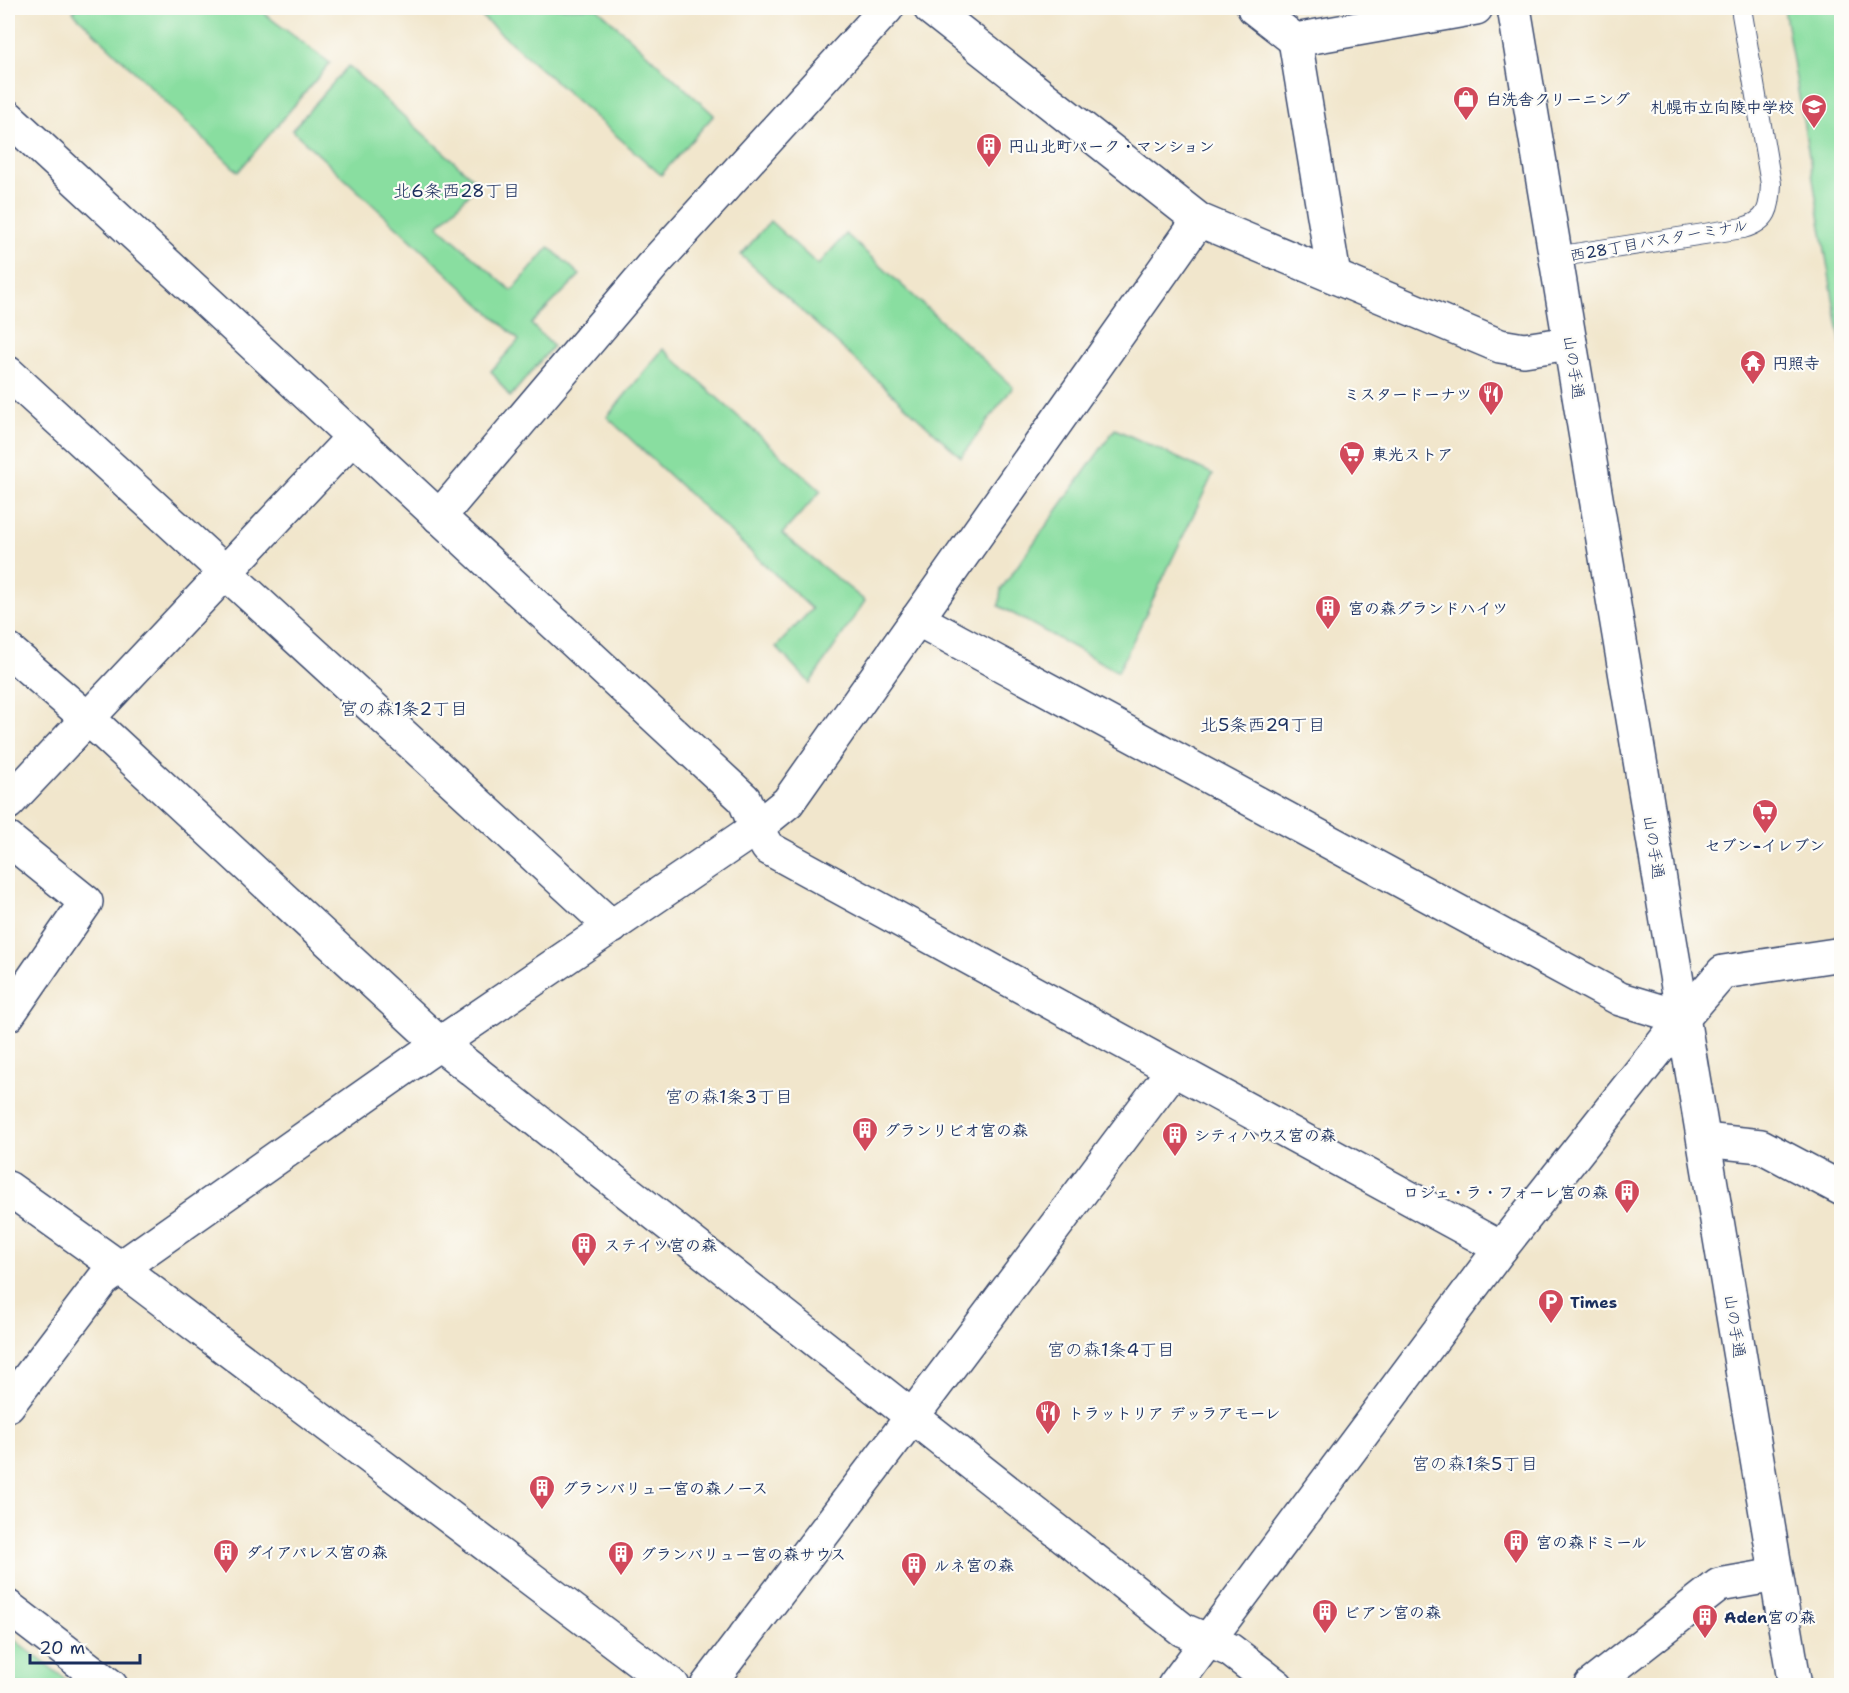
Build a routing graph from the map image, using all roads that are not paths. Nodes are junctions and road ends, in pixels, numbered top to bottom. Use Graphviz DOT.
graph roads {
  1 [pos="887,8"];
  2 [pos="930,8"];
  3 [pos="1254,8"];
  4 [pos="1476,8"];
  5 [pos="1514,8"];
  6 [pos="1741,8"];
  7 [pos="1295,40"];
  8 [pos="8,117"];
  9 [pos="1199,220"];
  10 [pos="1555,257"];
  11 [pos="1334,276"];
  12 [pos="1570,343"];
  13 [pos="8,373"];
  14 [pos="354,437"];
  15 [pos="439,517"];
  16 [pos="225,573"];
  17 [pos="917,619"];
  18 [pos="8,650"];
  19 [pos="87,718"];
  20 [pos="8,803"];
  21 [pos="756,828"];
  22 [pos="8,839"];
  23 [pos="612,927"];
  24 [pos="1842,954"];
  25 [pos="8,1015"];
  26 [pos="1683,1018"];
  27 [pos="441,1045"];
  28 [pos="1173,1070"];
  29 [pos="1704,1140"];
  30 [pos="8,1188"];
  31 [pos="1842,1189"];
  32 [pos="1501,1248"];
  33 [pos="120,1268"];
  34 [pos="8,1405"];
  35 [pos="912,1416"];
  36 [pos="1776,1575"];
  37 [pos="8,1607"];
  38 [pos="1206,1640"];
  39 [pos="111,1686"];
  40 [pos="673,1686"];
  41 [pos="706,1686"];
  42 [pos="1174,1686"];
  43 [pos="1277,1686"];
  44 [pos="1590,1686"];
  45 [pos="1795,1686"];
  1 -- 15 [label="street"];
  2 -- 9 [label="street"];
  3 -- 7 [label="street"];
  4 -- 7 [label="street"];
  5 -- 10 [label="street, 山の手通"];
  6 -- 10 [label="lane, 西28丁目バスターミナル"];
  7 -- 11 [label="street"];
  8 -- 14 [label="street"];
  9 -- 11 [label="street"];
  9 -- 17 [label="street"];
  10 -- 12 [label="street, 山の手通"];
  11 -- 12 [label="street"];
  12 -- 26 [label="street, 山の手通"];
  13 -- 16 [label="street"];
  14 -- 15 [label="street"];
  14 -- 16 [label="street"];
  15 -- 21 [label="street"];
  16 -- 19 [label="street"];
  16 -- 23 [label="street"];
  17 -- 21 [label="street"];
  17 -- 26 [label="street"];
  18 -- 19 [label="street"];
  19 -- 20 [label="street"];
  19 -- 27 [label="street"];
  21 -- 23 [label="street"];
  21 -- 28 [label="street"];
  22 -- 25 [label="street"];
  23 -- 27 [label="street"];
  24 -- 26 [label="street"];
  26 -- 29 [label="street, 山の手通"];
  26 -- 32 [label="street"];
  27 -- 33 [label="street"];
  27 -- 35 [label="street"];
  28 -- 32 [label="street"];
  28 -- 35 [label="street"];
  29 -- 31 [label="street"];
  29 -- 36 [label="street, 山の手通"];
  30 -- 33 [label="street"];
  32 -- 38 [label="street"];
  33 -- 34 [label="street"];
  33 -- 40 [label="street"];
  35 -- 38 [label="street"];
  35 -- 41 [label="street"];
  36 -- 44 [label="street"];
  36 -- 45 [label="street, 山の手通"];
  37 -- 39 [label="street"];
  38 -- 42 [label="street"];
  38 -- 43 [label="street"];
}
